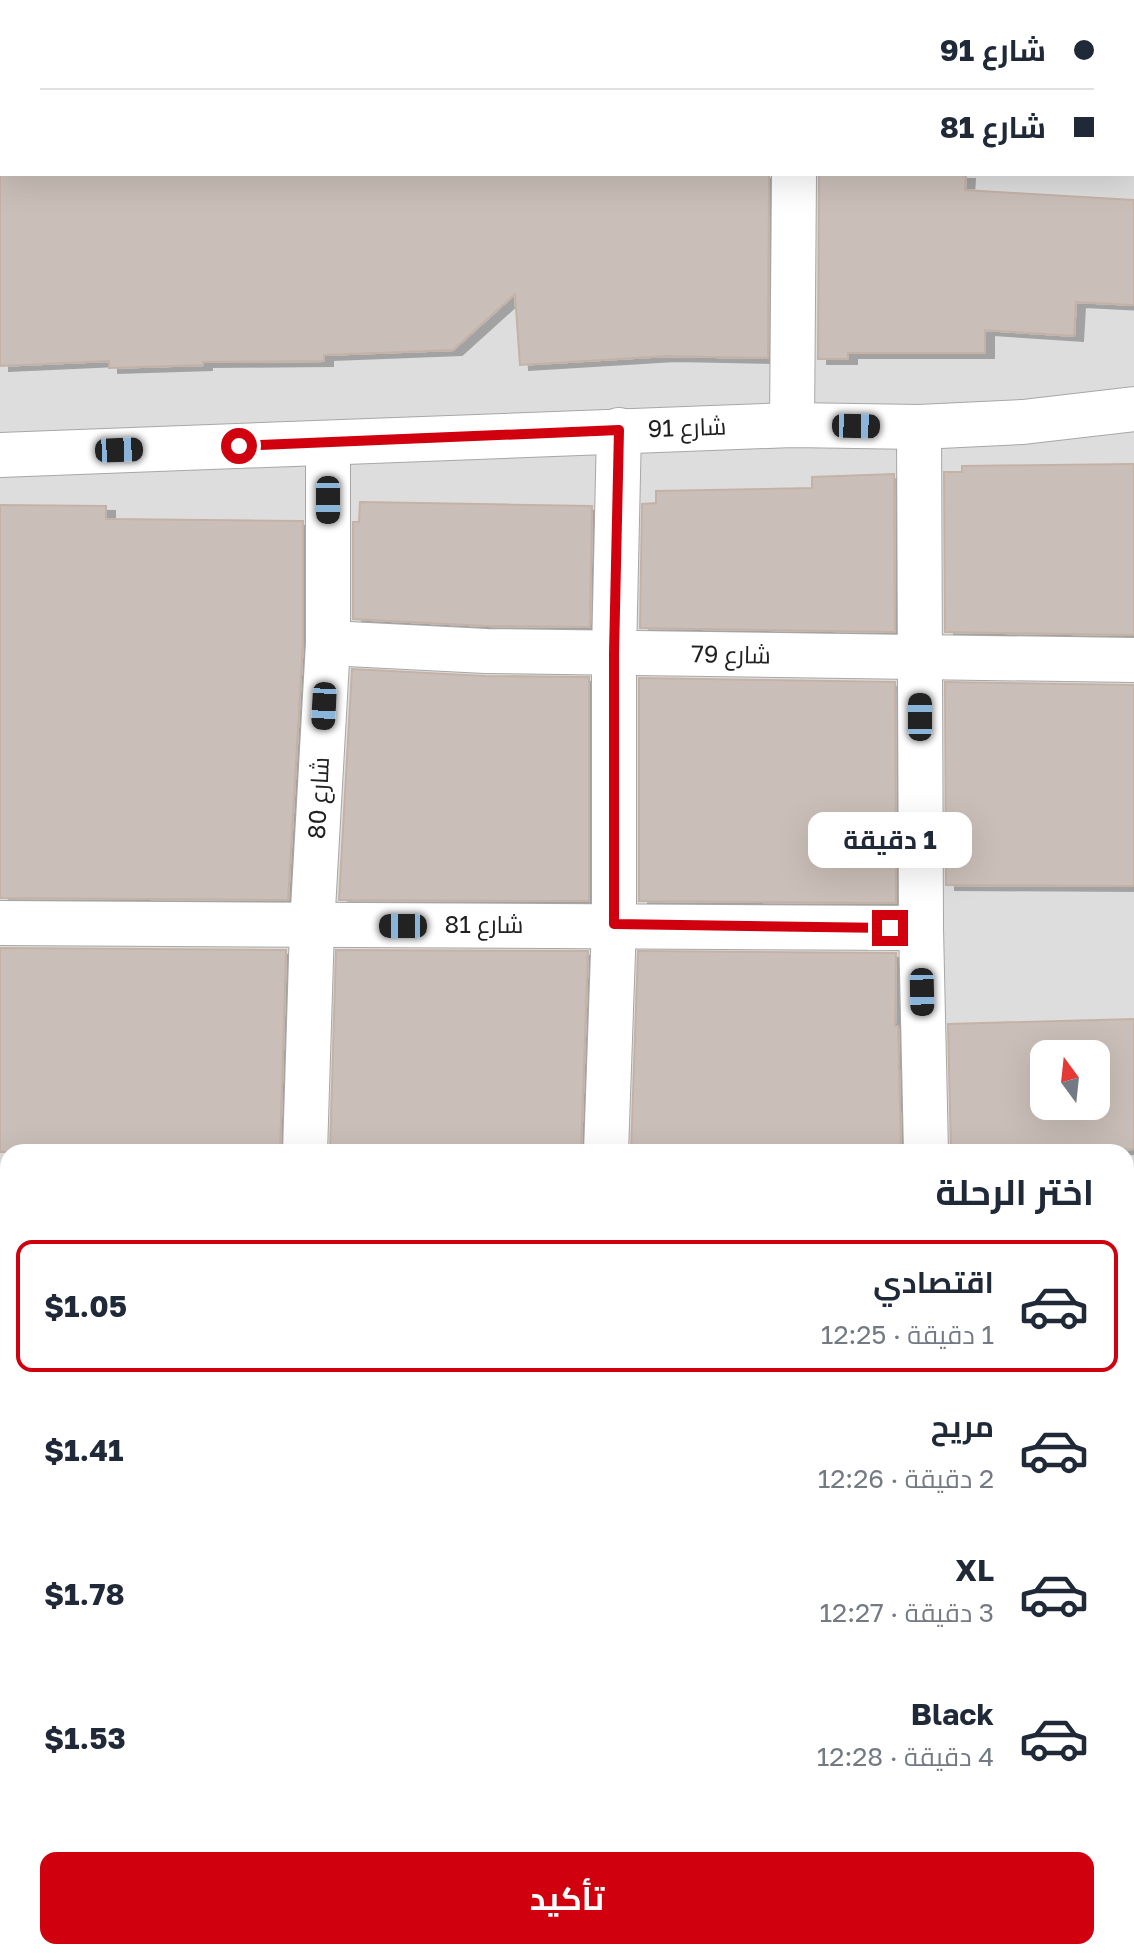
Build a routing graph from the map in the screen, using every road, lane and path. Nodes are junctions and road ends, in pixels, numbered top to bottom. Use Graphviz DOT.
graph roads {
  1 [pos="794,176"];
  2 [pos="1134,409"];
  3 [pos="792,425"];
  4 [pos="919,427"];
  5 [pos="619,430"];
  6 [pos="328,443"];
  7 [pos="0,455"];
  8 [pos="328,643"];
  9 [pos="614,654"];
  10 [pos="920,657"];
  11 [pos="1134,660"];
  12 [pos="0,923"];
  13 [pos="614,924"];
  14 [pos="312,927"];
  15 [pos="921,928"];
  16 [pos="305,1144"];
  17 [pos="606,1144"];
  18 [pos="926,1144"];
  1 -- 3 [label="street"];
  2 -- 4 [label="street, شارع 91"];
  3 -- 4 [label="street, شارع 91"];
  3 -- 5 [label="street, شارع 91"];
  4 -- 10 [label="street"];
  5 -- 6 [label="street, شارع 91"];
  5 -- 9 [label="street"];
  6 -- 7 [label="street, شارع 91"];
  6 -- 8 [label="street, شارع 80"];
  8 -- 9 [label="street, شارع 79"];
  8 -- 14 [label="street, شارع 80"];
  9 -- 10 [label="street, شارع 79"];
  9 -- 13 [label="street"];
  10 -- 11 [label="street, شارع 79"];
  10 -- 15 [label="street"];
  12 -- 14 [label="street, شارع 81"];
  13 -- 14 [label="street, شارع 81"];
  13 -- 15 [label="street, شارع 81"];
  13 -- 17 [label="street"];
  14 -- 16 [label="street, شارع 80"];
  15 -- 18 [label="street"];
}
